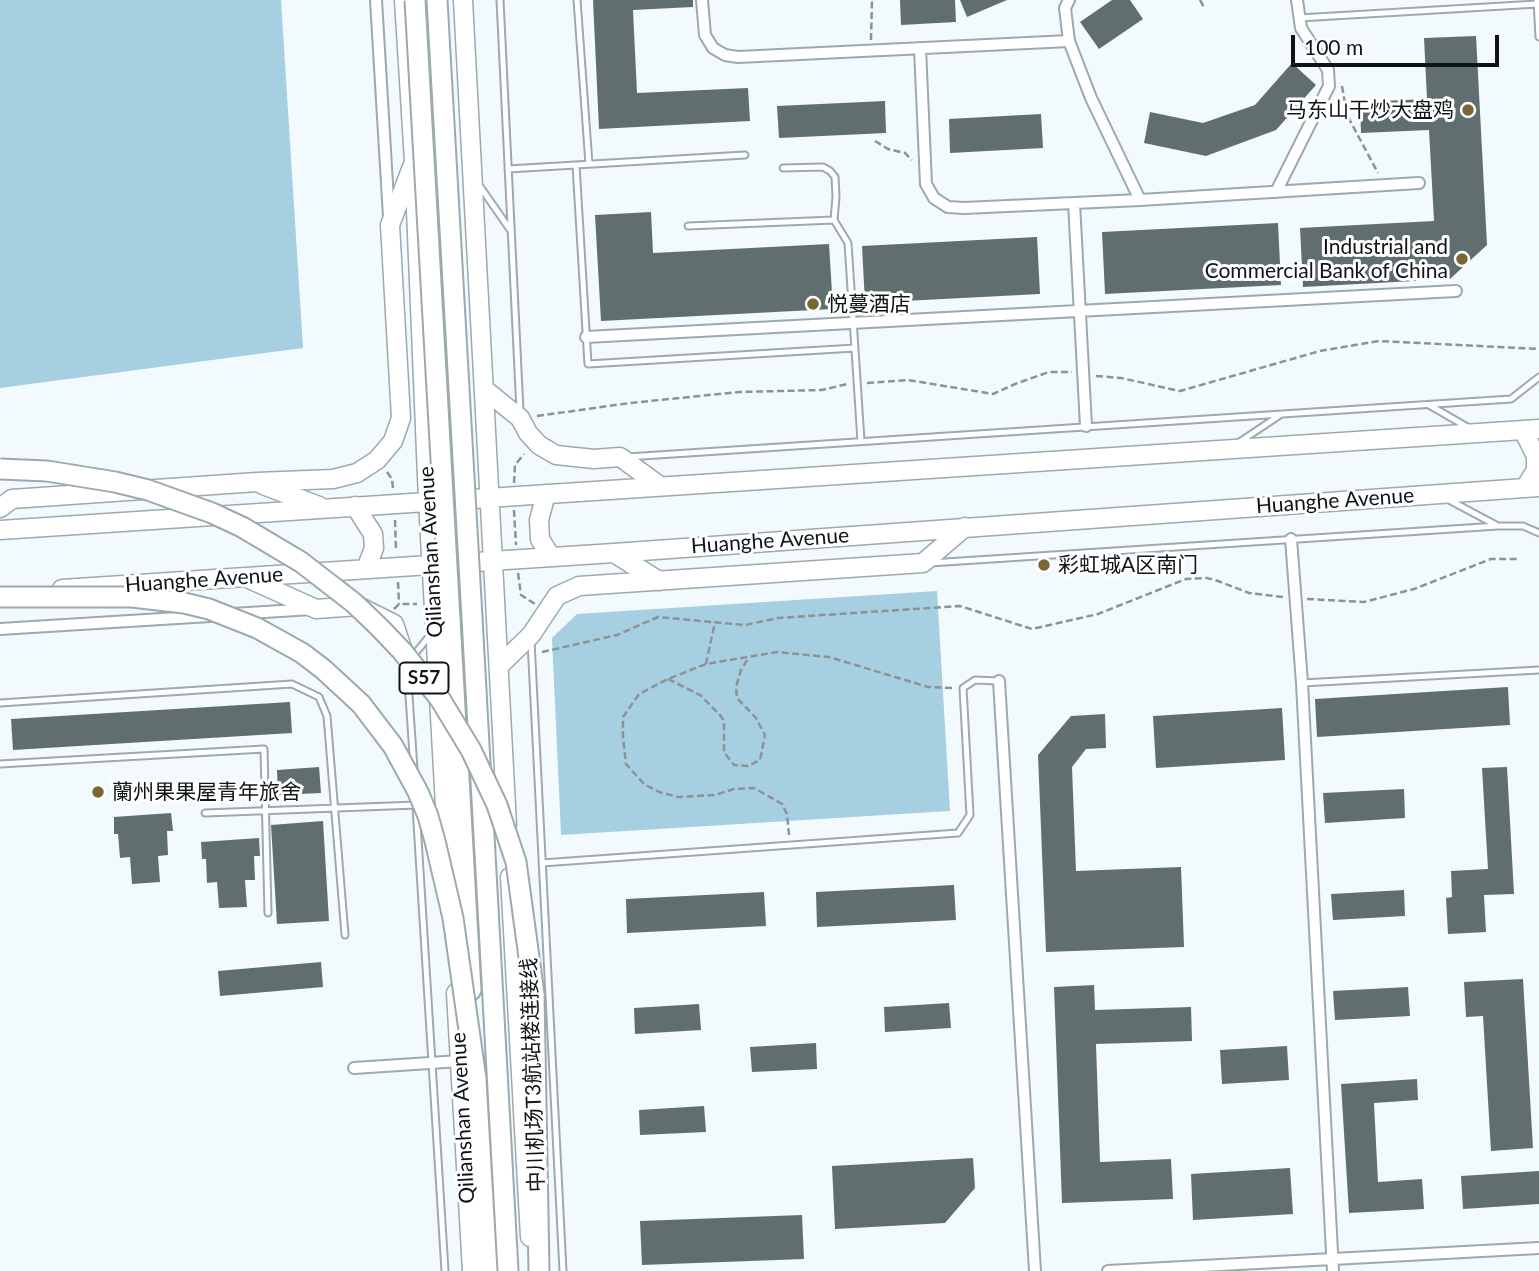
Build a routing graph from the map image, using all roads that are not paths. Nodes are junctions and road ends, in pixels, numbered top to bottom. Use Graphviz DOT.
graph roads {
  1 [pos="376,0"];
  2 [pos="404,0"];
  3 [pos="415,0"];
  4 [pos="437,0"];
  5 [pos="463,0"];
  6 [pos="500,0"];
  7 [pos="578,0"];
  8 [pos="702,0"];
  9 [pos="1069,0"];
  10 [pos="1297,0"];
  11 [pos="1537,2"];
  12 [pos="1299,18"];
  13 [pos="1539,37"];
  14 [pos="1069,41"];
  15 [pos="920,48"];
  16 [pos="745,155"];
  17 [pos="414,161"];
  18 [pos="576,164"];
  19 [pos="589,164"];
  20 [pos="783,168"];
  21 [pos="508,169"];
  22 [pos="472,176"];
  23 [pos="1419,183"];
  24 [pos="1276,192"];
  25 [pos="1140,201"];
  26 [pos="1074,203"];
  27 [pos="834,220"];
  28 [pos="390,225"];
  29 [pos="688,226"];
  30 [pos="511,231"];
  31 [pos="1456,291"];
  32 [pos="1080,311"];
  33 [pos="853,323"];
  34 [pos="586,337"];
  35 [pos="855,348"];
  36 [pos="1539,377"];
  37 [pos="484,389"];
  38 [pos="1428,404"];
  39 [pos="1282,414"];
  40 [pos="520,418"];
  41 [pos="1086,426"];
  42 [pos="1531,430"];
  43 [pos="1477,433"];
  44 [pos="861,441"];
  45 [pos="1229,449"];
  46 [pos="620,457"];
  47 [pos="0,469"];
  48 [pos="257,482"];
  49 [pos="660,486"];
  50 [pos="1532,487"];
  51 [pos="546,494"];
  52 [pos="1436,494"];
  53 [pos="489,497"];
  54 [pos="428,501"];
  55 [pos="4,502"];
  56 [pos="355,506"];
  57 [pos="324,508"];
  58 [pos="1497,526"];
  59 [pos="965,527"];
  60 [pos="0,530"];
  61 [pos="1539,533"];
  62 [pos="1291,539"];
  63 [pos="614,553"];
  64 [pos="551,557"];
  65 [pos="493,561"];
  66 [pos="923,563"];
  67 [pos="432,565"];
  68 [pos="366,569"];
  69 [pos="244,577"];
  70 [pos="659,581"];
  71 [pos="0,595"];
  72 [pos="316,609"];
  73 [pos="435,628"];
  74 [pos="0,629"];
  75 [pos="531,635"];
  76 [pos="407,664"];
  77 [pos="499,666"];
  78 [pos="1539,670"];
  79 [pos="999,681"];
  80 [pos="1302,683"];
  81 [pos="0,703"];
  82 [pos="0,764"];
  83 [pos="416,805"];
  84 [pos="335,808"];
  85 [pos="265,811"];
  86 [pos="205,813"];
  87 [pos="542,863"];
  88 [pos="268,913"];
  89 [pos="345,935"];
  90 [pos="460,1061"];
  91 [pos="433,1063"];
  92 [pos="354,1068"];
  93 [pos="476,1079"];
  94 [pos="1539,1248"];
  95 [pos="1333,1265"];
  96 [pos="445,1271"];
  97 [pos="472,1271"];
  98 [pos="487,1271"];
  99 [pos="508,1271"];
  100 [pos="531,1271"];
  101 [pos="539,1271"];
  102 [pos="563,1271"];
  103 [pos="1035,1271"];
  104 [pos="1108,1271"];
  1 -- 28 [label="street"];
  2 -- 17 [label="main road, Qilianshan Avenue"];
  3 -- 93 [label="highway, bridge"];
  4 -- 99 [label="highway, bridge"];
  5 -- 22 [label="main road"];
  6 -- 21 [label="lane"];
  7 -- 19 [label="lane"];
  8 -- 15 [label="street"];
  9 -- 14 [label="street"];
  10 -- 12 [label="street"];
  11 -- 12 [label="lane"];
  11 -- 13 [label="lane"];
  12 -- 24 [label="street"];
  14 -- 15 [label="street"];
  14 -- 25 [label="street"];
  15 -- 26 [label="street"];
  16 -- 19 [label="lane"];
  17 -- 28 [label="main road"];
  17 -- 54 [label="main road, Qilianshan Avenue"];
  18 -- 19 [label="lane"];
  18 -- 21 [label="lane"];
  18 -- 34 [label="lane"];
  20 -- 27 [label="lane"];
  21 -- 30 [label="lane"];
  22 -- 30 [label="lane"];
  22 -- 37 [label="main road"];
  23 -- 24 [label="street"];
  24 -- 25 [label="street"];
  25 -- 26 [label="street"];
  26 -- 32 [label="street"];
  27 -- 29 [label="lane"];
  27 -- 33 [label="lane"];
  28 -- 48 [label="main road"];
  30 -- 40 [label="lane"];
  31 -- 32 [label="street"];
  32 -- 33 [label="street"];
  32 -- 41 [label="street"];
  33 -- 34 [label="street"];
  33 -- 35 [label="lane"];
  34 -- 35 [label="lane"];
  35 -- 44 [label="lane"];
  36 -- 38 [label="lane"];
  37 -- 40 [label="main road"];
  37 -- 53 [label="main road"];
  38 -- 39 [label="lane"];
  38 -- 43 [label="lane"];
  39 -- 41 [label="lane"];
  39 -- 45 [label="lane"];
  40 -- 46 [label="main road"];
  41 -- 44 [label="lane"];
  42 -- 43 [label="main road"];
  42 -- 50 [label="main road"];
  43 -- 45 [label="main road"];
  44 -- 46 [label="lane"];
  45 -- 49 [label="main road"];
  46 -- 49 [label="main road"];
  47 -- 101 [label="highway, 中川机场T3航站楼连接线 / S57, bridge"];
  48 -- 55 [label="main road"];
  48 -- 57 [label="main road"];
  49 -- 51 [label="main road"];
  50 -- 52 [label="main road, Huanghe Avenue"];
  51 -- 53 [label="main road"];
  51 -- 64 [label="main road"];
  52 -- 58 [label="lane"];
  52 -- 59 [label="main road, Huanghe Avenue"];
  53 -- 54 [label="main road"];
  53 -- 65 [label="main road"];
  54 -- 56 [label="main road"];
  54 -- 67 [label="main road, Qilianshan Avenue"];
  56 -- 57 [label="main road"];
  56 -- 68 [label="main road"];
  57 -- 60 [label="main road"];
  58 -- 61 [label="lane"];
  58 -- 62 [label="lane"];
  59 -- 63 [label="main road, Huanghe Avenue"];
  59 -- 66 [label="main road"];
  62 -- 66 [label="lane"];
  62 -- 80 [label="street"];
  63 -- 64 [label="main road, Huanghe Avenue"];
  63 -- 70 [label="main road"];
  64 -- 65 [label="main road, Huanghe Avenue"];
  65 -- 67 [label="main road, Huanghe Avenue"];
  65 -- 77 [label="main road"];
  66 -- 70 [label="main road"];
  67 -- 68 [label="main road, Huanghe Avenue"];
  67 -- 73 [label="main road, Qilianshan Avenue"];
  68 -- 69 [label="main road, Huanghe Avenue"];
  69 -- 71 [label="main road, Huanghe Avenue"];
  69 -- 72 [label="main road"];
  70 -- 75 [label="main road"];
  71 -- 93 [label="highway, bridge"];
  72 -- 74 [label="street"];
  72 -- 76 [label="main road"];
  73 -- 76 [label="lane"];
  73 -- 90 [label="main road, Qilianshan Avenue"];
  75 -- 77 [label="main road"];
  75 -- 87 [label="lane"];
  76 -- 83 [label="lane"];
  77 -- 100 [label="main road"];
  78 -- 80 [label="lane"];
  79 -- 87 [label="lane"];
  79 -- 103 [label="street"];
  80 -- 95 [label="street"];
  81 -- 84 [label="lane"];
  82 -- 85 [label="lane"];
  83 -- 84 [label="lane"];
  83 -- 91 [label="lane"];
  84 -- 85 [label="lane"];
  84 -- 89 [label="lane"];
  85 -- 86 [label="lane"];
  85 -- 88 [label="lane"];
  87 -- 102 [label="lane"];
  90 -- 91 [label="street"];
  90 -- 97 [label="main road, Qilianshan Avenue"];
  91 -- 92 [label="street"];
  91 -- 96 [label="lane"];
  93 -- 98 [label="highway"];
  94 -- 95 [label="street"];
  95 -- 104 [label="street"];
}
